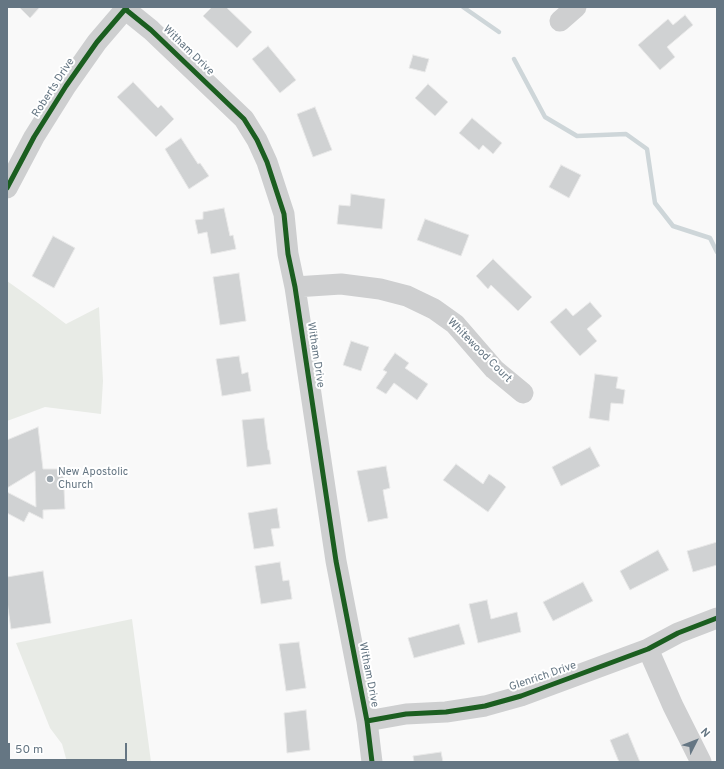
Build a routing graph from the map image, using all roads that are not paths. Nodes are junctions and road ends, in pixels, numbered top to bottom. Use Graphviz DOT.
graph roads {
  1 [pos="576,7"];
  2 [pos="126,8"];
  3 [pos="560,21"];
  4 [pos="7,188"];
  5 [pos="295,287"];
  6 [pos="523,393"];
  7 [pos="717,618"];
  8 [pos="648,650"];
  9 [pos="366,721"];
  10 [pos="372,762"];
  11 [pos="701,762"];
  1 -- 3 [label="street"];
  2 -- 4 [label="street, Roberts Drive"];
  2 -- 5 [label="street, Witham Drive"];
  5 -- 6 [label="street, Whitewood Court"];
  5 -- 9 [label="street, Witham Drive"];
  7 -- 8 [label="street, Glenrich Drive"];
  8 -- 9 [label="street, Glenrich Drive"];
  8 -- 11 [label="street"];
  9 -- 10 [label="street, Witham Drive"];
}
